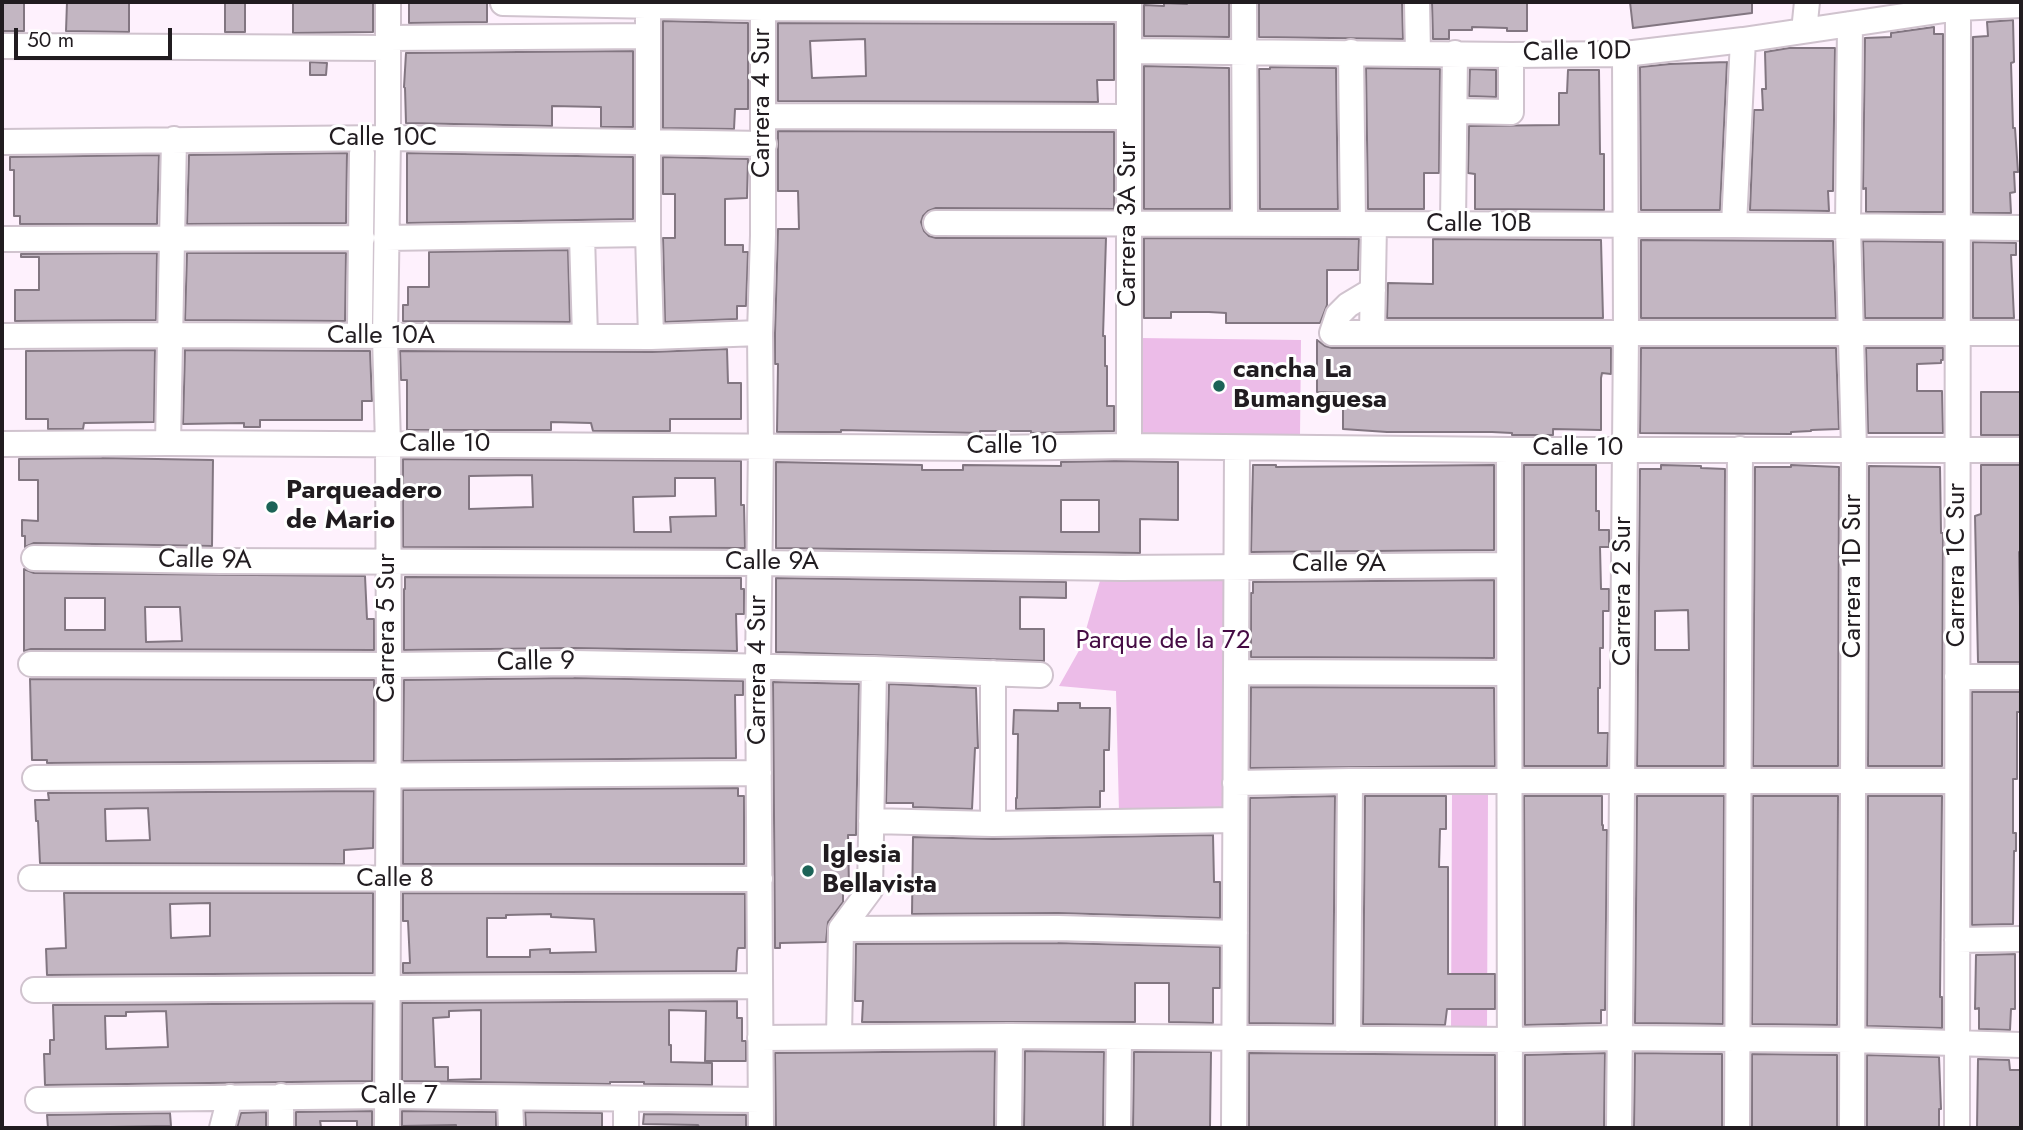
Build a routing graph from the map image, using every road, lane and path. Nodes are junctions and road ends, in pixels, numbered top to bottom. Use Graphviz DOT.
graph roads {
  1 [pos="388,2"];
  2 [pos="503,2"];
  3 [pos="1244,2"];
  4 [pos="1417,2"];
  5 [pos="1807,2"];
  6 [pos="648,5"];
  7 [pos="763,5"];
  8 [pos="1958,5"];
  9 [pos="2021,5"];
  10 [pos="1129,6"];
  11 [pos="1850,24"];
  12 [pos="1804,31"];
  13 [pos="503,36"];
  14 [pos="648,36"];
  15 [pos="1743,40"];
  16 [pos="388,43"];
  17 [pos="2,46"];
  18 [pos="1130,51"];
  19 [pos="1245,52"];
  20 [pos="1351,52"];
  21 [pos="1418,53"];
  22 [pos="1455,53"];
  23 [pos="1511,54"];
  24 [pos="1626,54"];
  25 [pos="1455,111"];
  26 [pos="764,116"];
  27 [pos="1129,117"];
  28 [pos="388,138"];
  29 [pos="174,139"];
  30 [pos="649,141"];
  31 [pos="2,142"];
  32 [pos="764,144"];
  33 [pos="362,154"];
  34 [pos="362,211"];
  35 [pos="387,212"];
  36 [pos="936,223"];
  37 [pos="1245,223"];
  38 [pos="1129,224"];
  39 [pos="1364,224"];
  40 [pos="1453,224"];
  41 [pos="1625,225"];
  42 [pos="1734,225"];
  43 [pos="1848,227"];
  44 [pos="1958,228"];
  45 [pos="2021,228"];
  46 [pos="648,234"];
  47 [pos="582,236"];
  48 [pos="173,238"];
  49 [pos="374,238"];
  50 [pos="2,239"];
  51 [pos="1373,290"];
  52 [pos="360,324"];
  53 [pos="1626,332"];
  54 [pos="760,333"];
  55 [pos="1372,333"];
  56 [pos="1958,333"];
  57 [pos="2021,333"];
  58 [pos="1851,334"];
  59 [pos="170,335"];
  60 [pos="2,336"];
  61 [pos="385,337"];
  62 [pos="585,337"];
  63 [pos="651,337"];
  64 [pos="167,443"];
  65 [pos="2,444"];
  66 [pos="388,445"];
  67 [pos="761,446"];
  68 [pos="1129,446"];
  69 [pos="1237,448"];
  70 [pos="1625,449"];
  71 [pos="1741,449"];
  72 [pos="1854,449"];
  73 [pos="1958,449"];
  74 [pos="1509,450"];
  75 [pos="2021,450"];
  76 [pos="34,558"];
  77 [pos="388,562"];
  78 [pos="758,563"];
  79 [pos="1509,565"];
  80 [pos="1236,566"];
  81 [pos="31,664"];
  82 [pos="389,665"];
  83 [pos="758,666"];
  84 [pos="874,669"];
  85 [pos="1236,672"];
  86 [pos="993,673"];
  87 [pos="1509,673"];
  88 [pos="1040,675"];
  89 [pos="1957,677"];
  90 [pos="2021,677"];
  91 [pos="760,773"];
  92 [pos="389,775"];
  93 [pos="35,778"];
  94 [pos="1854,779"];
  95 [pos="1740,780"];
  96 [pos="1350,781"];
  97 [pos="1508,781"];
  98 [pos="1622,781"];
  99 [pos="1957,781"];
  100 [pos="1235,783"];
  101 [pos="1235,820"];
  102 [pos="871,821"];
  103 [pos="993,824"];
  104 [pos="30,878"];
  105 [pos="760,879"];
  106 [pos="389,880"];
  107 [pos="841,929"];
  108 [pos="1235,933"];
  109 [pos="2021,939"];
  110 [pos="1957,940"];
  111 [pos="760,986"];
  112 [pos="388,987"];
  113 [pos="34,990"];
  114 [pos="839,1036"];
  115 [pos="1010,1037"];
  116 [pos="1235,1037"];
  117 [pos="760,1038"];
  118 [pos="1119,1038"];
  119 [pos="1619,1038"];
  120 [pos="1348,1039"];
  121 [pos="1738,1039"];
  122 [pos="1510,1040"];
  123 [pos="1853,1040"];
  124 [pos="1957,1044"];
  125 [pos="2021,1045"];
  126 [pos="281,1096"];
  127 [pos="388,1096"];
  128 [pos="230,1097"];
  129 [pos="510,1098"];
  130 [pos="38,1100"];
  131 [pos="626,1100"];
  132 [pos="760,1100"];
  133 [pos="222,1128"];
  134 [pos="281,1128"];
  135 [pos="387,1128"];
  136 [pos="511,1128"];
  137 [pos="626,1128"];
  138 [pos="761,1128"];
  139 [pos="1009,1128"];
  140 [pos="1118,1128"];
  141 [pos="1234,1128"];
  142 [pos="1510,1128"];
  143 [pos="1619,1128"];
  144 [pos="1737,1128"];
  145 [pos="1852,1128"];
  146 [pos="1957,1128"];
  1 -- 16 [label="street, Carrera 5 Sur"];
  2 -- 6 [label="street"];
  2 -- 13 [label="street"];
  3 -- 19 [label="street"];
  4 -- 21 [label="street"];
  5 -- 12 [label="street"];
  6 -- 7 [label="street"];
  6 -- 14 [label="street"];
  7 -- 10 [label="street"];
  7 -- 26 [label="street, Carrera 4 Sur"];
  8 -- 9 [label="street, Calle 10D"];
  8 -- 11 [label="street, Calle 10D"];
  8 -- 44 [label="street, Carrera 1C Sur"];
  10 -- 18 [label="street, Carrera 3A Sur"];
  11 -- 12 [label="street, Calle 10D"];
  11 -- 43 [label="street, Carrera 1D Sur"];
  12 -- 15 [label="street, Calle 10D"];
  13 -- 14 [label="street"];
  13 -- 16 [label="street"];
  14 -- 30 [label="street"];
  15 -- 24 [label="street, Calle 10D"];
  15 -- 42 [label="street"];
  16 -- 17 [label="street"];
  16 -- 28 [label="street, Carrera 5 Sur"];
  18 -- 19 [label="street, Calle 10D"];
  18 -- 27 [label="street, Carrera 3A Sur"];
  19 -- 20 [label="street, Calle 10D"];
  19 -- 37 [label="street"];
  20 -- 21 [label="street, Calle 10D"];
  20 -- 39 [label="street"];
  21 -- 22 [label="street, Calle 10D"];
  22 -- 23 [label="street, Calle 10D"];
  22 -- 25 [label="street"];
  23 -- 24 [label="street, Calle 10D"];
  23 -- 25 [label="street"];
  24 -- 41 [label="street, Carrera 2 Sur"];
  25 -- 40 [label="street"];
  26 -- 27 [label="street"];
  26 -- 32 [label="street, Carrera 4 Sur"];
  27 -- 38 [label="street, Carrera 3A Sur"];
  28 -- 29 [label="street, Calle 10C"];
  28 -- 30 [label="street, Calle 10C"];
  28 -- 35 [label="street, Carrera 5 Sur"];
  29 -- 31 [label="street, Calle 10C"];
  29 -- 48 [label="street"];
  30 -- 32 [label="street, Calle 10C"];
  30 -- 46 [label="street"];
  32 -- 54 [label="street, Carrera 4 Sur"];
  33 -- 34 [label="street, Carrera 5 Sur"];
  34 -- 35 [label="street"];
  34 -- 49 [label="street, Carrera 5 Sur"];
  35 -- 49 [label="street, Carrera 5 Sur"];
  36 -- 38 [label="street, Calle 10B"];
  37 -- 38 [label="street, Calle 10B"];
  37 -- 39 [label="street, Calle 10B"];
  38 -- 68 [label="street, Carrera 3A Sur"];
  39 -- 40 [label="street, Calle 10B"];
  39 -- 51 [label="street"];
  40 -- 41 [label="street, Calle 10B"];
  41 -- 42 [label="street, Calle 10B"];
  41 -- 53 [label="street, Carrera 2 Sur"];
  42 -- 43 [label="street, Calle 10B"];
  43 -- 44 [label="street, Calle 10B"];
  43 -- 58 [label="street, Carrera 1D Sur"];
  44 -- 45 [label="street, Calle 10B"];
  44 -- 56 [label="street, Carrera 1C Sur"];
  46 -- 47 [label="street"];
  46 -- 63 [label="street"];
  47 -- 49 [label="street"];
  47 -- 62 [label="street"];
  48 -- 49 [label="street"];
  48 -- 50 [label="street"];
  48 -- 59 [label="street"];
  49 -- 52 [label="street, Carrera 5 Sur"];
  49 -- 61 [label="street, Carrera 5 Sur"];
  51 -- 55 [label="street"];
  51 -- 55 [label="street"];
  53 -- 55 [label="street"];
  53 -- 58 [label="street"];
  53 -- 70 [label="street, Carrera 2 Sur"];
  54 -- 63 [label="street, Calle 10A"];
  54 -- 67 [label="street, Carrera 4 Sur"];
  56 -- 57 [label="street"];
  56 -- 58 [label="street"];
  56 -- 73 [label="street, Carrera 1C Sur"];
  58 -- 72 [label="street, Carrera 1D Sur"];
  59 -- 60 [label="street, Calle 10A"];
  59 -- 61 [label="street, Calle 10A"];
  59 -- 64 [label="street"];
  61 -- 62 [label="street, Calle 10A"];
  61 -- 66 [label="street, Carrera 5 Sur"];
  62 -- 63 [label="street, Calle 10A"];
  64 -- 65 [label="street, Calle 10"];
  64 -- 66 [label="street, Calle 10"];
  66 -- 67 [label="street, Calle 10"];
  66 -- 77 [label="street, Carrera 5 Sur"];
  67 -- 68 [label="street, Calle 10"];
  67 -- 78 [label="street, Carrera 4 Sur"];
  68 -- 69 [label="street, Calle 10"];
  69 -- 74 [label="street, Calle 10"];
  69 -- 80 [label="street"];
  70 -- 71 [label="street, Calle 10"];
  70 -- 74 [label="street, Calle 10"];
  70 -- 98 [label="street, Carrera 2 Sur"];
  71 -- 72 [label="street, Calle 10"];
  71 -- 95 [label="street"];
  72 -- 73 [label="street, Calle 10"];
  72 -- 94 [label="street, Carrera 1D Sur"];
  73 -- 75 [label="street, Calle 10"];
  73 -- 89 [label="street, Carrera 1C Sur"];
  74 -- 79 [label="street"];
  76 -- 77 [label="street, Calle 9A"];
  77 -- 78 [label="street, Calle 9A"];
  77 -- 82 [label="street, Carrera 5 Sur"];
  78 -- 80 [label="street, Calle 9A"];
  78 -- 83 [label="street, Carrera 4 Sur"];
  79 -- 80 [label="street, Calle 9A"];
  79 -- 87 [label="street"];
  80 -- 85 [label="street"];
  81 -- 82 [label="street, Calle 9"];
  82 -- 83 [label="street, Calle 9"];
  82 -- 92 [label="street, Carrera 5 Sur"];
  83 -- 84 [label="street, Calle 9"];
  83 -- 91 [label="street, Carrera 4 Sur"];
  84 -- 86 [label="street, Calle 9"];
  84 -- 102 [label="street"];
  85 -- 87 [label="street"];
  85 -- 100 [label="street"];
  86 -- 88 [label="street, Calle 9"];
  86 -- 103 [label="street"];
  87 -- 97 [label="street"];
  89 -- 90 [label="street"];
  89 -- 99 [label="street, Carrera 1C Sur"];
  91 -- 92 [label="street"];
  91 -- 105 [label="street, Carrera 4 Sur"];
  92 -- 93 [label="street"];
  92 -- 106 [label="street, Carrera 5 Sur"];
  94 -- 95 [label="street"];
  94 -- 99 [label="street"];
  94 -- 123 [label="street, Carrera 1D Sur"];
  95 -- 98 [label="street"];
  95 -- 121 [label="street"];
  96 -- 97 [label="street"];
  96 -- 100 [label="street"];
  96 -- 120 [label="street"];
  97 -- 98 [label="street"];
  97 -- 122 [label="street"];
  98 -- 119 [label="street, Carrera 2 Sur"];
  99 -- 110 [label="street, Carrera 1C Sur"];
  100 -- 101 [label="street"];
  101 -- 103 [label="street"];
  101 -- 108 [label="street"];
  102 -- 103 [label="street"];
  102 -- 107 [label="street"];
  104 -- 106 [label="street, Calle 8"];
  105 -- 106 [label="street, Calle 8"];
  105 -- 111 [label="street, Carrera 4 Sur"];
  106 -- 112 [label="street, Carrera 5 Sur"];
  107 -- 108 [label="street"];
  107 -- 114 [label="street"];
  108 -- 116 [label="street"];
  109 -- 110 [label="street"];
  110 -- 124 [label="street, Carrera 1C Sur"];
  111 -- 112 [label="street"];
  111 -- 117 [label="street, Carrera 4 Sur"];
  112 -- 113 [label="street"];
  112 -- 127 [label="street, Carrera 5 Sur"];
  114 -- 115 [label="street"];
  114 -- 117 [label="street"];
  115 -- 118 [label="street"];
  115 -- 139 [label="street"];
  116 -- 118 [label="street"];
  116 -- 120 [label="street"];
  116 -- 141 [label="street"];
  117 -- 132 [label="street, Carrera 4 Sur"];
  118 -- 140 [label="street"];
  119 -- 121 [label="street"];
  119 -- 122 [label="street"];
  119 -- 143 [label="street, Carrera 2 Sur"];
  120 -- 122 [label="street"];
  121 -- 123 [label="street"];
  121 -- 144 [label="street"];
  122 -- 142 [label="street"];
  123 -- 124 [label="street"];
  123 -- 145 [label="street, Carrera 1D Sur"];
  124 -- 125 [label="street"];
  124 -- 146 [label="street, Carrera 1C Sur"];
  126 -- 127 [label="street, Calle 7"];
  126 -- 128 [label="street, Calle 7"];
  126 -- 134 [label="street"];
  127 -- 129 [label="street, Calle 7"];
  127 -- 135 [label="street, Carrera 5 Sur"];
  128 -- 130 [label="street, Calle 7"];
  128 -- 133 [label="street"];
  129 -- 131 [label="street, Calle 7"];
  129 -- 136 [label="street"];
  131 -- 132 [label="street, Calle 7"];
  131 -- 137 [label="street"];
  132 -- 138 [label="street, Carrera 4 Sur"];
}
